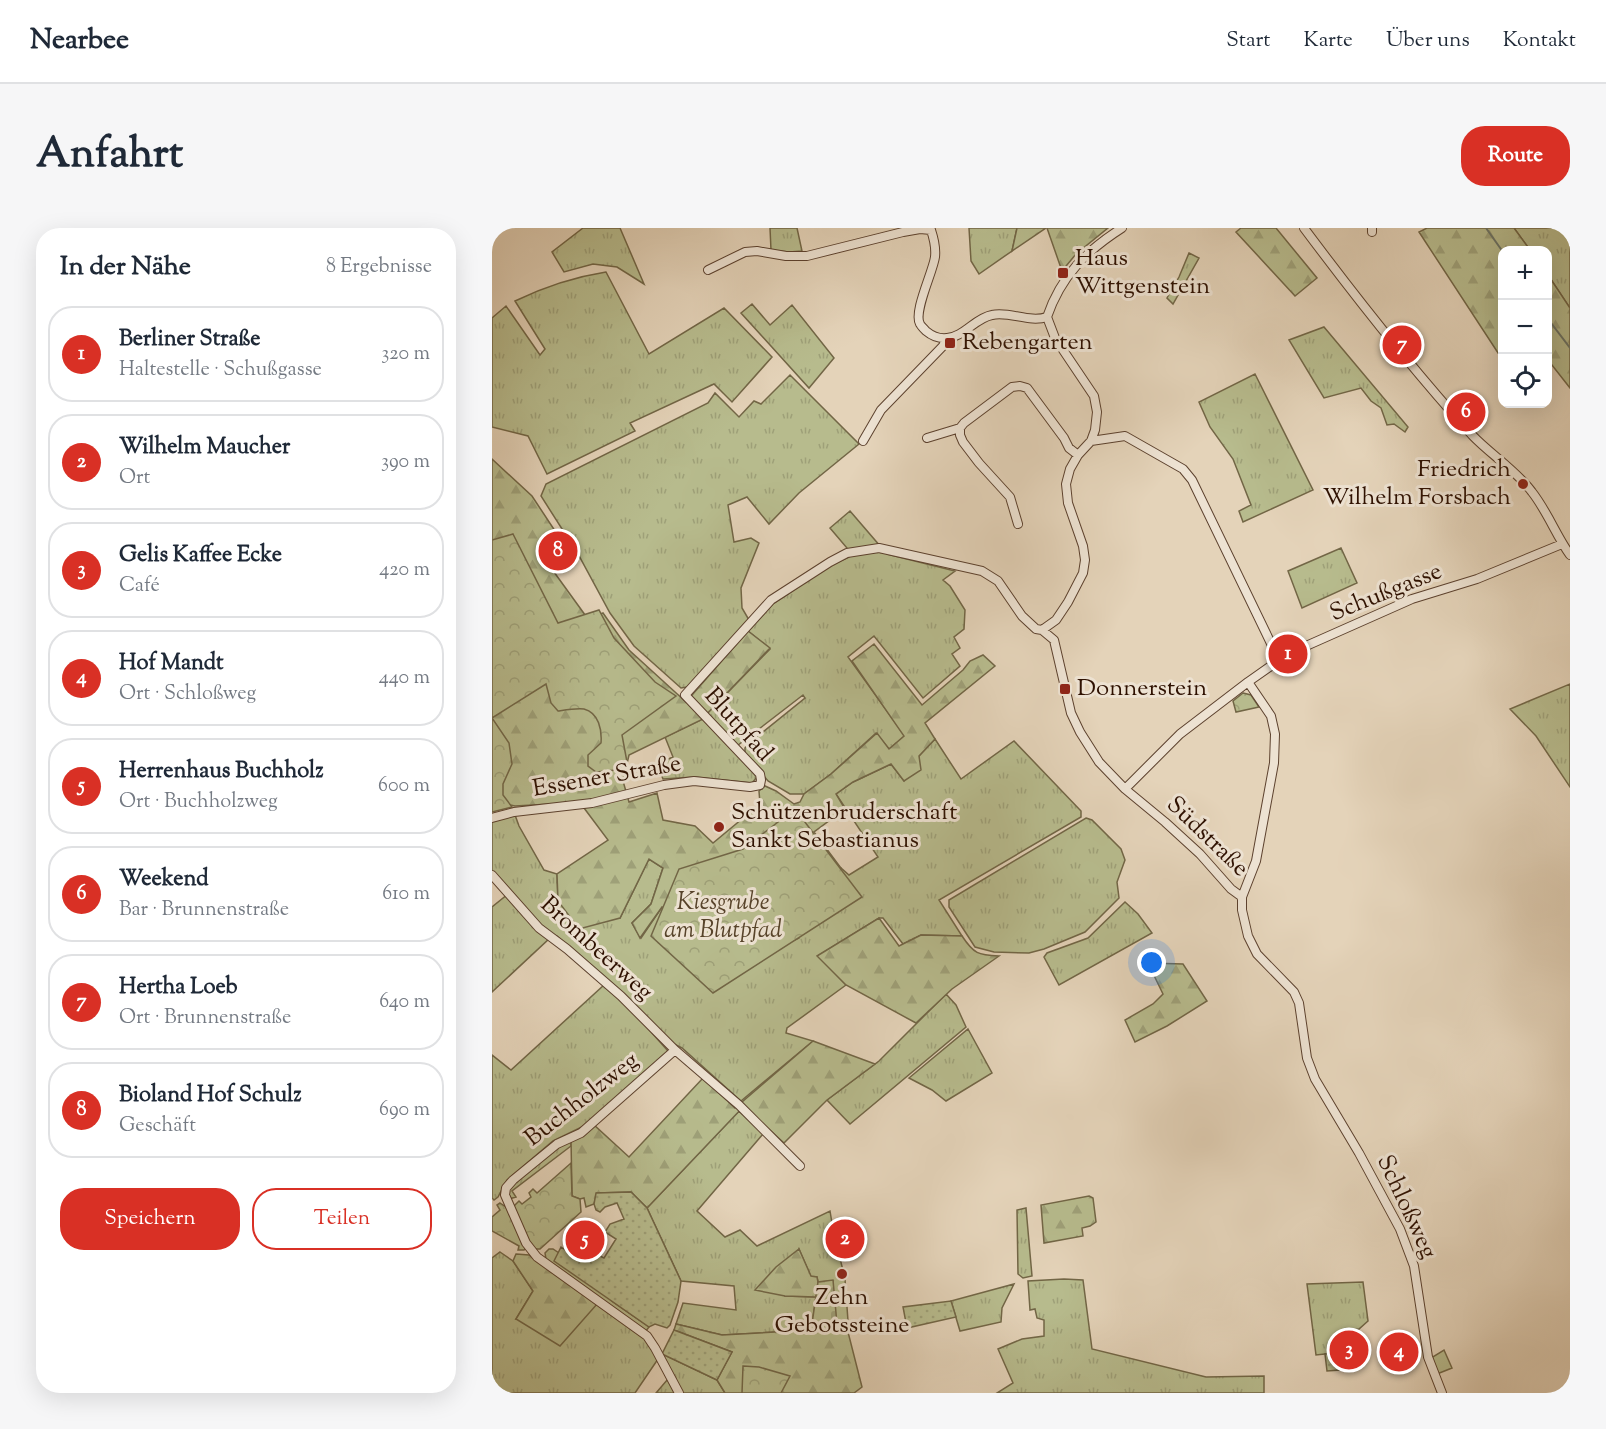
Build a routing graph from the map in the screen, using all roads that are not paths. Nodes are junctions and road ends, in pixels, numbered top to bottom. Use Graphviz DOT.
graph roads {
  1 [pos="1122,228"];
  2 [pos="1304,228"];
  3 [pos="708,270"];
  4 [pos="1047,317"];
  5 [pos="946,339"];
  6 [pos="960,428"];
  7 [pos="927,438"];
  8 [pos="862,441"];
  9 [pos="1091,441"];
  10 [pos="1078,455"];
  11 [pos="1018,524"];
  12 [pos="1562,544"];
  13 [pos="1570,555"];
  14 [pos="1056,620"];
  15 [pos="1042,630"];
  16 [pos="1054,640"];
  17 [pos="1279,660"];
  18 [pos="1248,682"];
  19 [pos="761,780"];
  20 [pos="1125,789"];
  21 [pos="492,818"];
  22 [pos="492,875"];
  23 [pos="1242,897"];
  24 [pos="675,1050"];
  25 [pos="1316,1082"];
  26 [pos="800,1166"];
  27 [pos="679,1393"];
  28 [pos="1442,1393"];
  1 -- 4 [label="street"];
  2 -- 12 [label="street"];
  3 -- 5 [label="street"];
  4 -- 5 [label="street"];
  4 -- 9 [label="street"];
  5 -- 8 [label="street"];
  6 -- 7 [label="street"];
  6 -- 10 [label="street"];
  6 -- 11 [label="street"];
  9 -- 10 [label="street"];
  9 -- 17 [label="street"];
  10 -- 14 [label="street"];
  12 -- 13 [label="street"];
  12 -- 17 [label="street, Schußgasse"];
  14 -- 15 [label="street"];
  14 -- 16 [label="street"];
  15 -- 16 [label="street"];
  15 -- 19 [label="street, Blutpfad"];
  16 -- 20 [label="street"];
  17 -- 18 [label="street, Schußgasse"];
  18 -- 20 [label="street, Schußgasse"];
  18 -- 23 [label="street"];
  19 -- 21 [label="street, Essener Straße"];
  20 -- 23 [label="street, Südstraße"];
  22 -- 24 [label="street, Brombeerweg"];
  23 -- 25 [label="street, Südstraße"];
  24 -- 26 [label="street, Brombeerweg"];
  24 -- 27 [label="street, Buchholzweg"];
  25 -- 28 [label="street, Schloßweg"];
}
